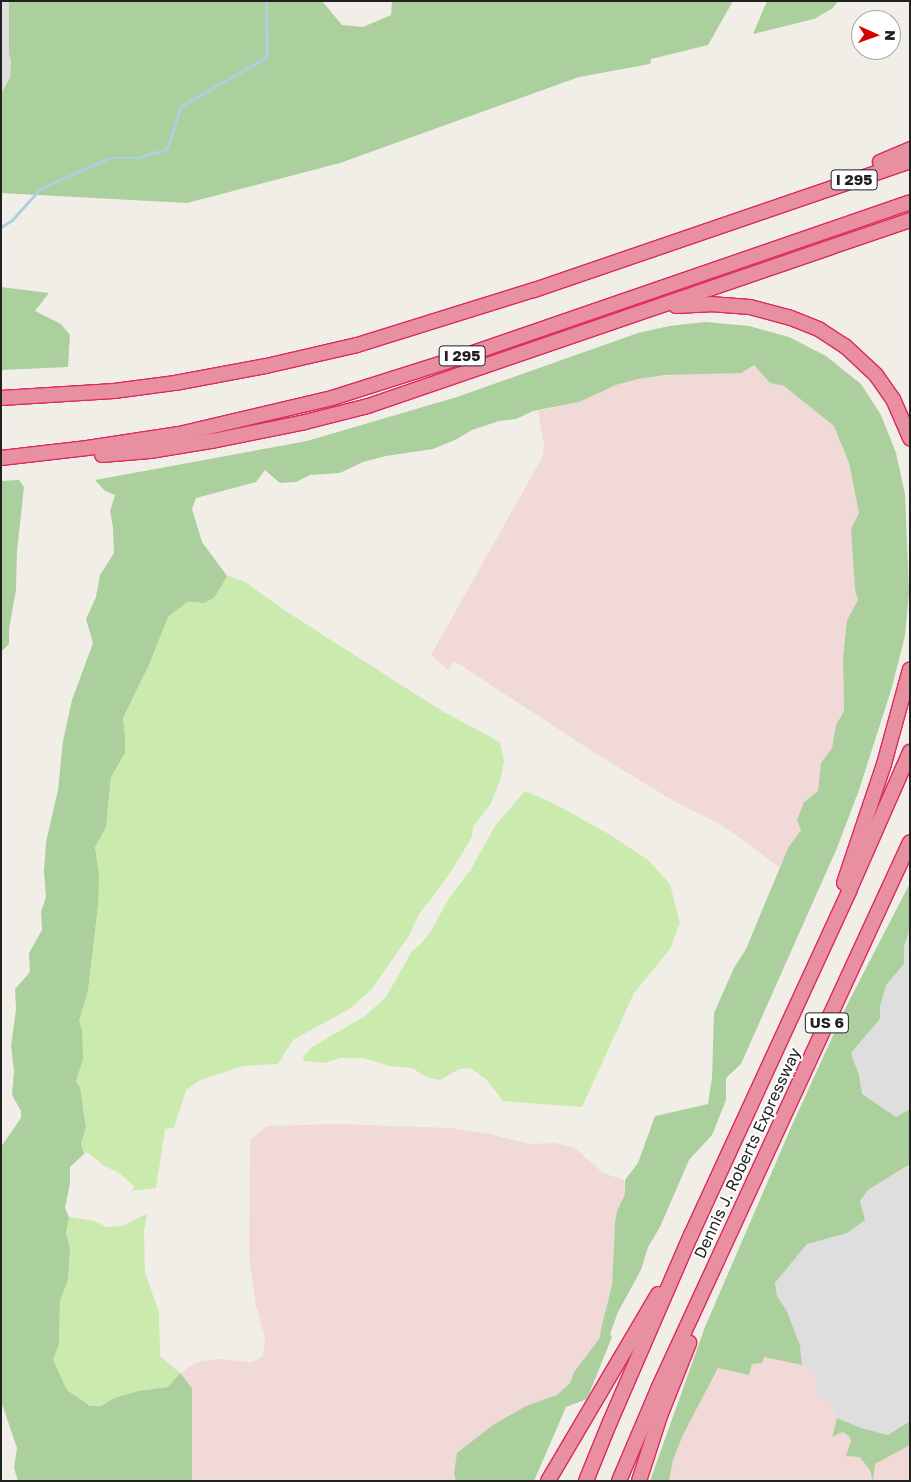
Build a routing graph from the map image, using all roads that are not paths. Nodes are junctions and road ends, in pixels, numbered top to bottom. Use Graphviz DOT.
graph roads {
  1 [pos="910,149"];
  2 [pos="910,161"];
  3 [pos="797,199"];
  4 [pos="910,202"];
  5 [pos="910,220"];
  6 [pos="615,323"];
  7 [pos="1,398"];
  8 [pos="910,438"];
  9 [pos="1,458"];
  10 [pos="1,462"];
  11 [pos="910,669"];
  12 [pos="910,752"];
  13 [pos="910,842"];
  14 [pos="817,962"];
  15 [pos="744,1204"];
  16 [pos="691,1234"];
  17 [pos="548,1481"];
  18 [pos="586,1481"];
  19 [pos="619,1481"];
  20 [pos="639,1481"];
  1 -- 3 [label="highway"];
  2 -- 3 [label="highway, I 295"];
  3 -- 7 [label="highway, I 295"];
  4 -- 9 [label="highway, I 295"];
  5 -- 6 [label="highway"];
  6 -- 8 [label="highway"];
  6 -- 10 [label="highway"];
  11 -- 14 [label="highway"];
  12 -- 14 [label="highway, US 6"];
  13 -- 15 [label="highway, Dennis J. Roberts Expressway / US 6"];
  14 -- 16 [label="highway, Dennis J. Roberts Expressway / US 6"];
  15 -- 19 [label="highway, Dennis J. Roberts Expressway / US 6"];
  15 -- 20 [label="highway"];
  16 -- 17 [label="highway"];
  16 -- 18 [label="highway, Dennis J. Roberts Expressway / US 6"];
}
